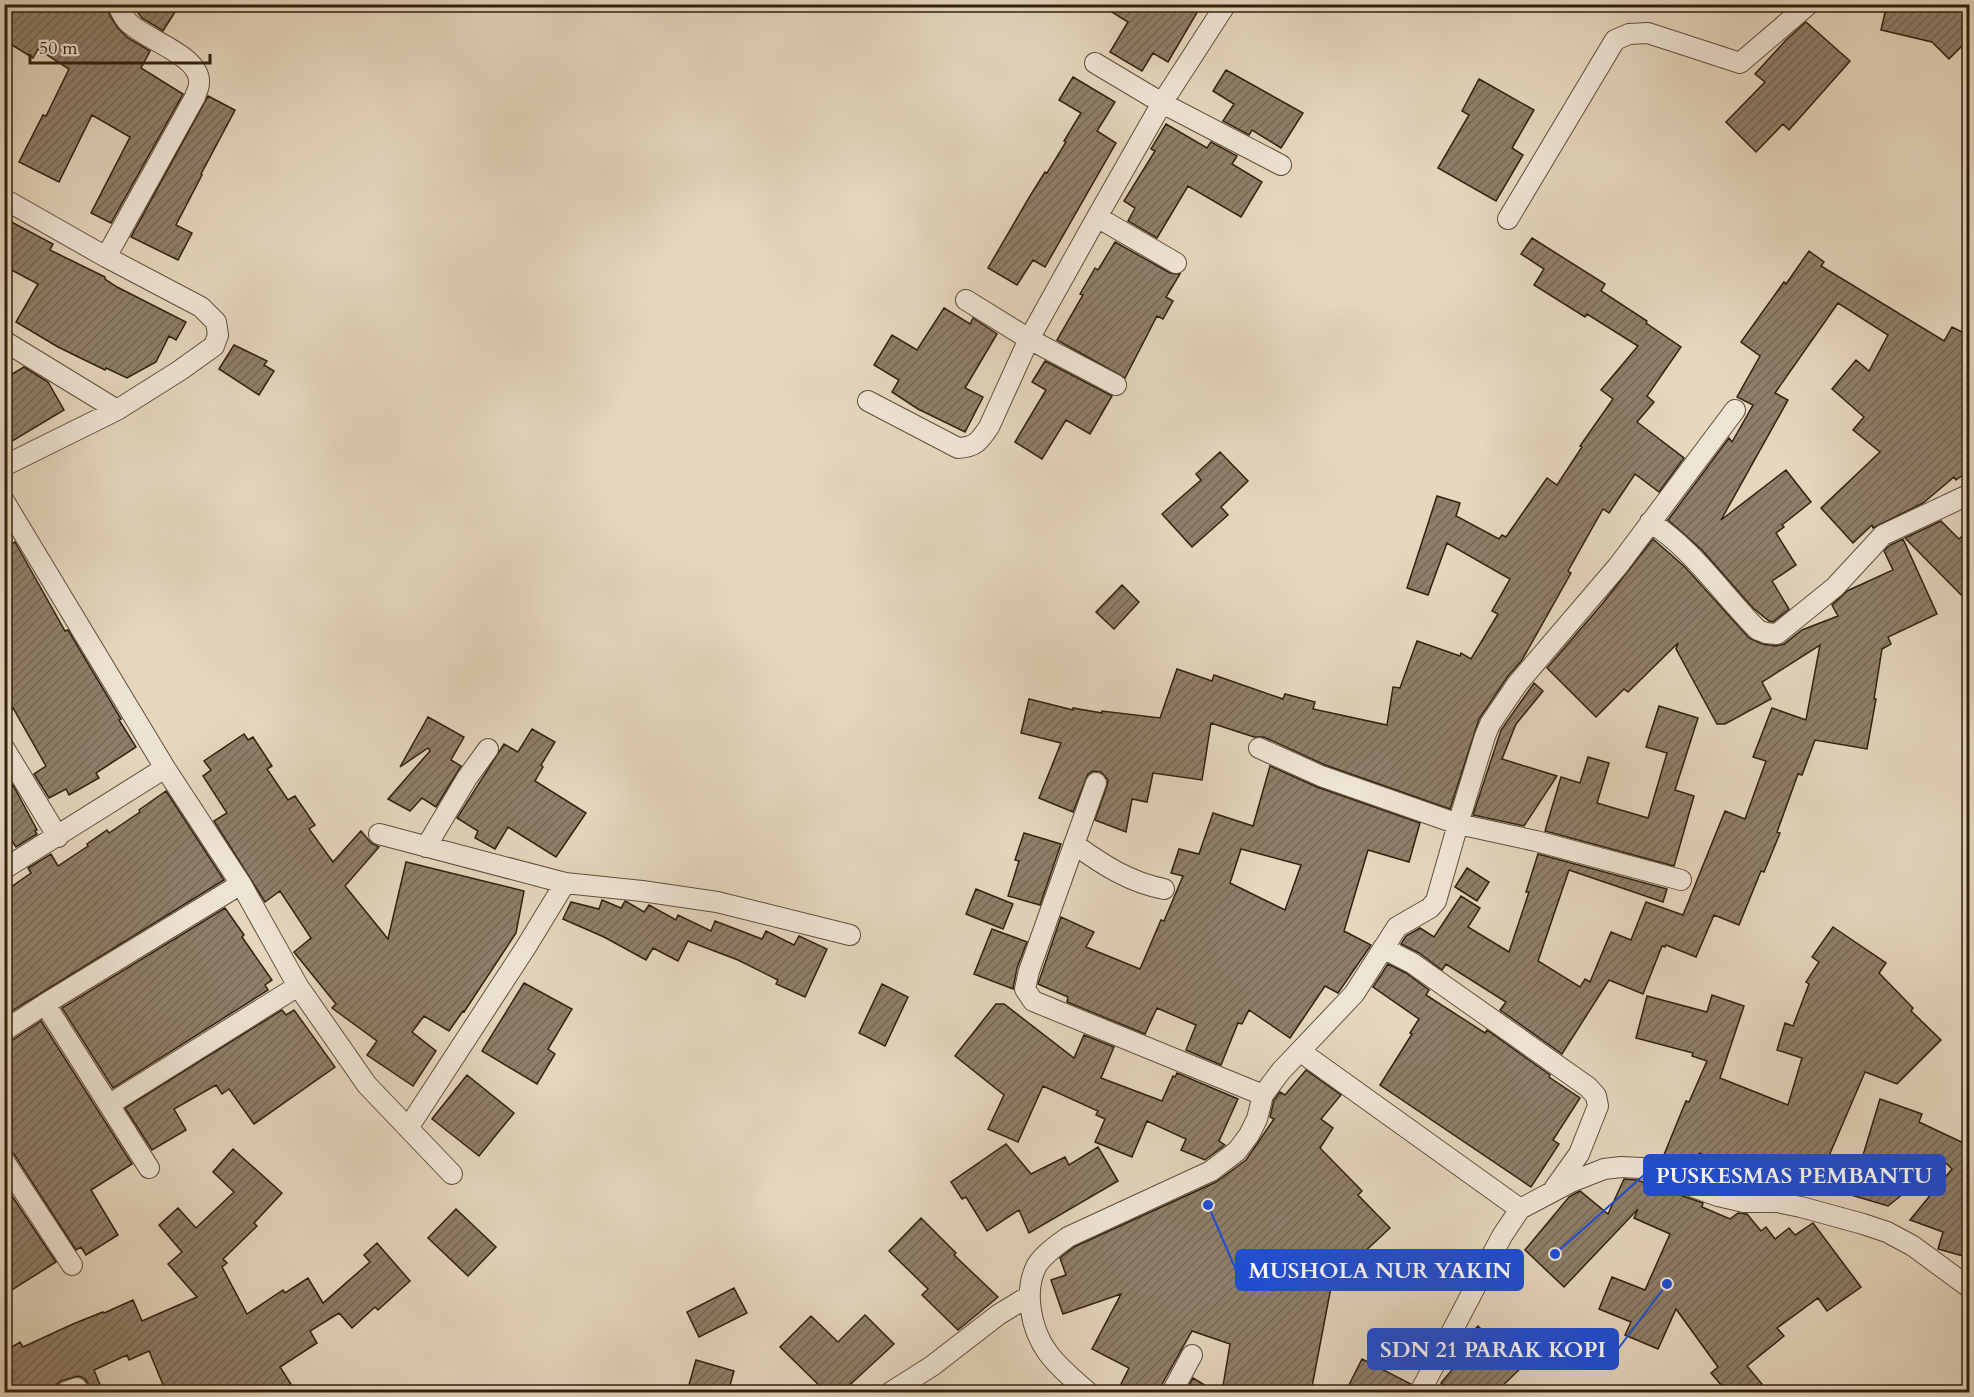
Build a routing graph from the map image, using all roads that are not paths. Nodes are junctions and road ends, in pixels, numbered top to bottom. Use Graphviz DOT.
graph roads {
  1 [pos="118,4"];
  2 [pos="1226,4"];
  3 [pos="1809,4"];
  4 [pos="1095,63"];
  5 [pos="1162,103"];
  6 [pos="1281,165"];
  7 [pos="4,199"];
  8 [pos="1097,217"];
  9 [pos="1508,219"];
  10 [pos="106,257"];
  11 [pos="1176,263"];
  12 [pos="966,300"];
  13 [pos="1029,339"];
  14 [pos="4,342"];
  15 [pos="1116,385"];
  16 [pos="868,401"];
  17 [pos="117,410"];
  18 [pos="1735,410"];
  19 [pos="4,466"];
  20 [pos="1970,494"];
  21 [pos="4,501"];
  22 [pos="1650,522"];
  23 [pos="4,748"];
  24 [pos="488,748"];
  25 [pos="1259,748"];
  26 [pos="165,768"];
  27 [pos="1096,783"];
  28 [pos="1458,824"];
  29 [pos="379,834"];
  30 [pos="58,837"];
  31 [pos="1074,844"];
  32 [pos="426,847"];
  33 [pos="4,869"];
  34 [pos="1681,880"];
  35 [pos="565,883"];
  36 [pos="241,884"];
  37 [pos="1164,889"];
  38 [pos="850,935"];
  39 [pos="1383,948"];
  40 [pos="298,986"];
  41 [pos="45,1004"];
  42 [pos="4,1031"];
  43 [pos="1302,1052"];
  44 [pos="1263,1095"];
  45 [pos="110,1104"];
  46 [pos="408,1128"];
  47 [pos="4,1161"];
  48 [pos="148,1168"];
  49 [pos="452,1174"];
  50 [pos="1552,1191"];
  51 [pos="1520,1209"];
  52 [pos="72,1265"];
  53 [pos="1970,1288"];
  54 [pos="1029,1296"];
  55 [pos="1192,1355"];
  56 [pos="891,1392"];
  57 [pos="1088,1392"];
  58 [pos="1172,1392"];
  59 [pos="1420,1392"];
  1 -- 10 [label="street"];
  2 -- 5 [label="street"];
  3 -- 9 [label="street"];
  4 -- 5 [label="street"];
  5 -- 6 [label="street"];
  5 -- 8 [label="street"];
  7 -- 10 [label="street"];
  8 -- 11 [label="street"];
  8 -- 13 [label="street"];
  10 -- 17 [label="street"];
  12 -- 13 [label="street"];
  13 -- 15 [label="street"];
  13 -- 16 [label="street"];
  14 -- 17 [label="street"];
  17 -- 19 [label="street"];
  18 -- 22 [label="street"];
  20 -- 22 [label="street"];
  21 -- 26 [label="street"];
  22 -- 28 [label="street"];
  23 -- 30 [label="street"];
  24 -- 32 [label="street"];
  25 -- 28 [label="street"];
  26 -- 30 [label="street"];
  26 -- 36 [label="street"];
  27 -- 31 [label="street"];
  28 -- 34 [label="street"];
  28 -- 39 [label="street"];
  29 -- 32 [label="street"];
  30 -- 33 [label="street"];
  31 -- 37 [label="street"];
  31 -- 44 [label="street"];
  32 -- 35 [label="street"];
  35 -- 38 [label="street"];
  35 -- 46 [label="street"];
  36 -- 40 [label="street"];
  36 -- 41 [label="street"];
  39 -- 43 [label="street"];
  39 -- 50 [label="street"];
  40 -- 45 [label="street"];
  40 -- 46 [label="street"];
  41 -- 42 [label="street"];
  41 -- 45 [label="street"];
  43 -- 44 [label="street"];
  43 -- 51 [label="street"];
  44 -- 54 [label="street"];
  45 -- 48 [label="street"];
  46 -- 49 [label="street"];
  47 -- 52 [label="street"];
  50 -- 51 [label="street"];
  50 -- 53 [label="street"];
  51 -- 59 [label="street"];
  54 -- 56 [label="street"];
  54 -- 57 [label="street"];
  55 -- 58 [label="street"];
}
